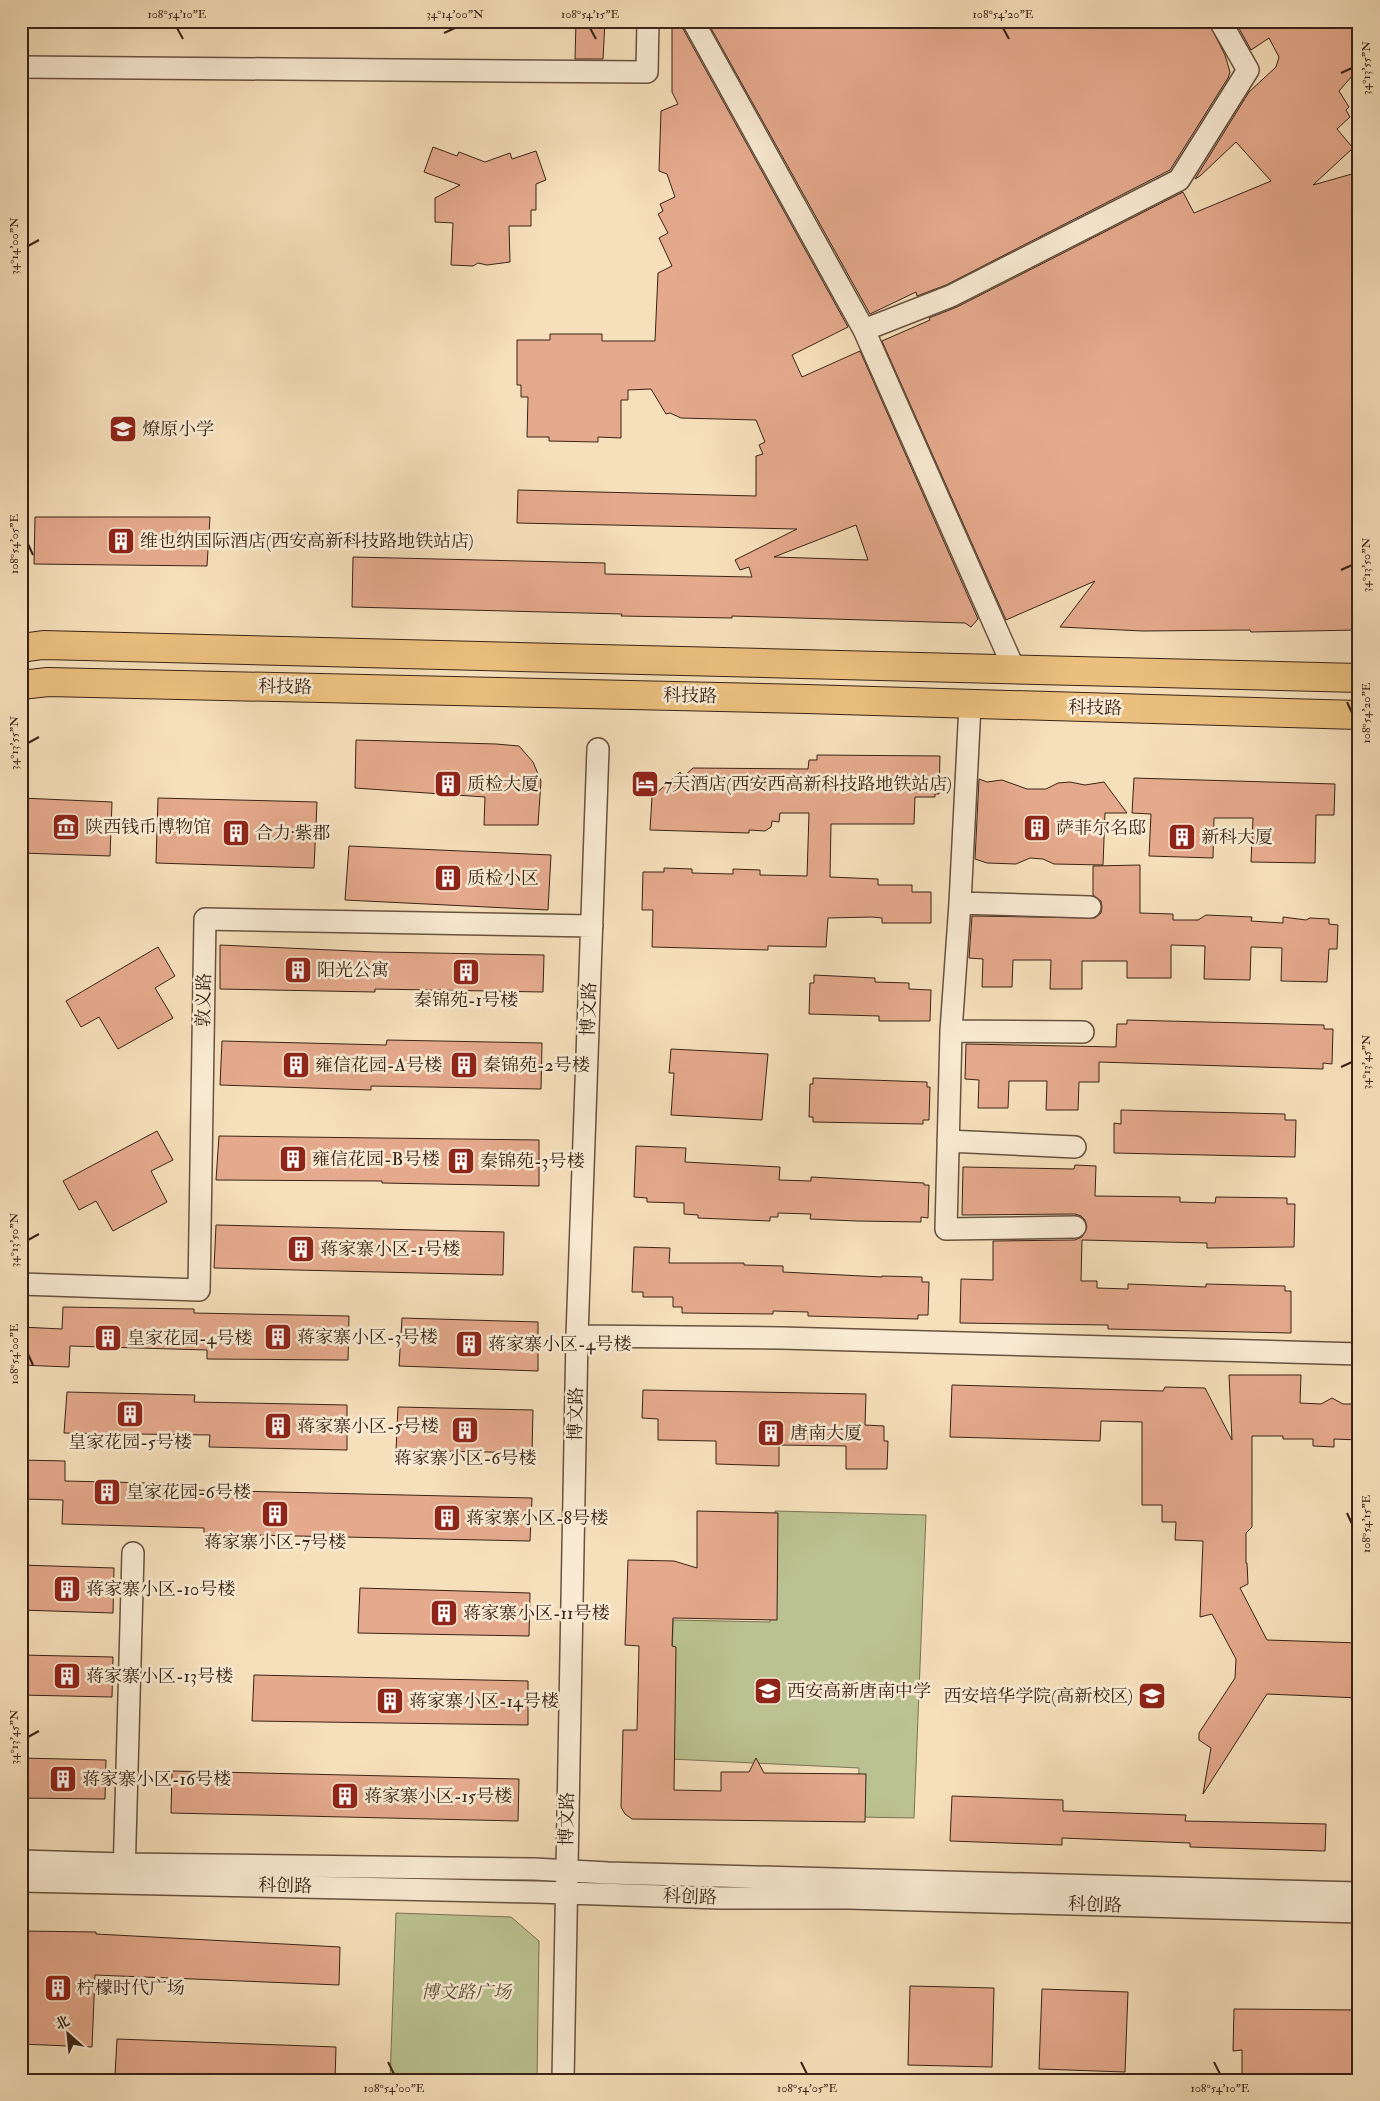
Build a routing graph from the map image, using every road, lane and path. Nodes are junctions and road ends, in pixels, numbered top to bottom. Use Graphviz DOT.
graph roads {
  1 [pos="648,21"];
  2 [pos="693,21"];
  3 [pos="1220,21"];
  4 [pos="21,67"];
  5 [pos="864,330"];
  6 [pos="21,648"];
  7 [pos="1015,671"];
  8 [pos="1359,678"];
  9 [pos="21,685"];
  10 [pos="970,705"];
  11 [pos="1359,715"];
  12 [pos="598,749"];
  13 [pos="960,904"];
  14 [pos="1090,907"];
  15 [pos="592,926"];
  16 [pos="951,1031"];
  17 [pos="1083,1032"];
  18 [pos="948,1141"];
  19 [pos="1075,1147"];
  20 [pos="1075,1227"];
  21 [pos="21,1284"];
  22 [pos="578,1336"];
  23 [pos="1359,1354"];
  24 [pos="133,1553"];
  25 [pos="21,1861"];
  26 [pos="566,1870"];
  27 [pos="124,1873"];
  28 [pos="21,1880"];
  29 [pos="1359,1893"];
  30 [pos="566,1894"];
  31 [pos="1359,1912"];
  32 [pos="563,2080"];
  1 -- 4 [label="street"];
  2 -- 5 [label="street"];
  3 -- 5 [label="street"];
  5 -- 7 [label="street"];
  6 -- 7 [label="main road, 科技路"];
  7 -- 8 [label="main road, 科技路"];
  9 -- 10 [label="main road, 科技路"];
  10 -- 11 [label="main road, 科技路"];
  10 -- 13 [label="street"];
  12 -- 15 [label="street, 博文路"];
  13 -- 14 [label="street"];
  13 -- 16 [label="street"];
  15 -- 21 [label="street, 敦义路"];
  15 -- 22 [label="street, 博文路"];
  16 -- 17 [label="street"];
  16 -- 18 [label="street"];
  18 -- 19 [label="street"];
  18 -- 20 [label="street"];
  22 -- 23 [label="street"];
  22 -- 26 [label="street, 博文路"];
  24 -- 27 [label="street"];
  25 -- 27 [label="street, 科创路"];
  26 -- 27 [label="street, 科创路"];
  26 -- 29 [label="street, 科创路"];
  26 -- 30 [label="street, 博文路"];
  27 -- 28 [label="street, 科创路"];
  27 -- 30 [label="street, 科创路"];
  30 -- 31 [label="street, 科创路"];
  30 -- 32 [label="street, 博文路"];
}
